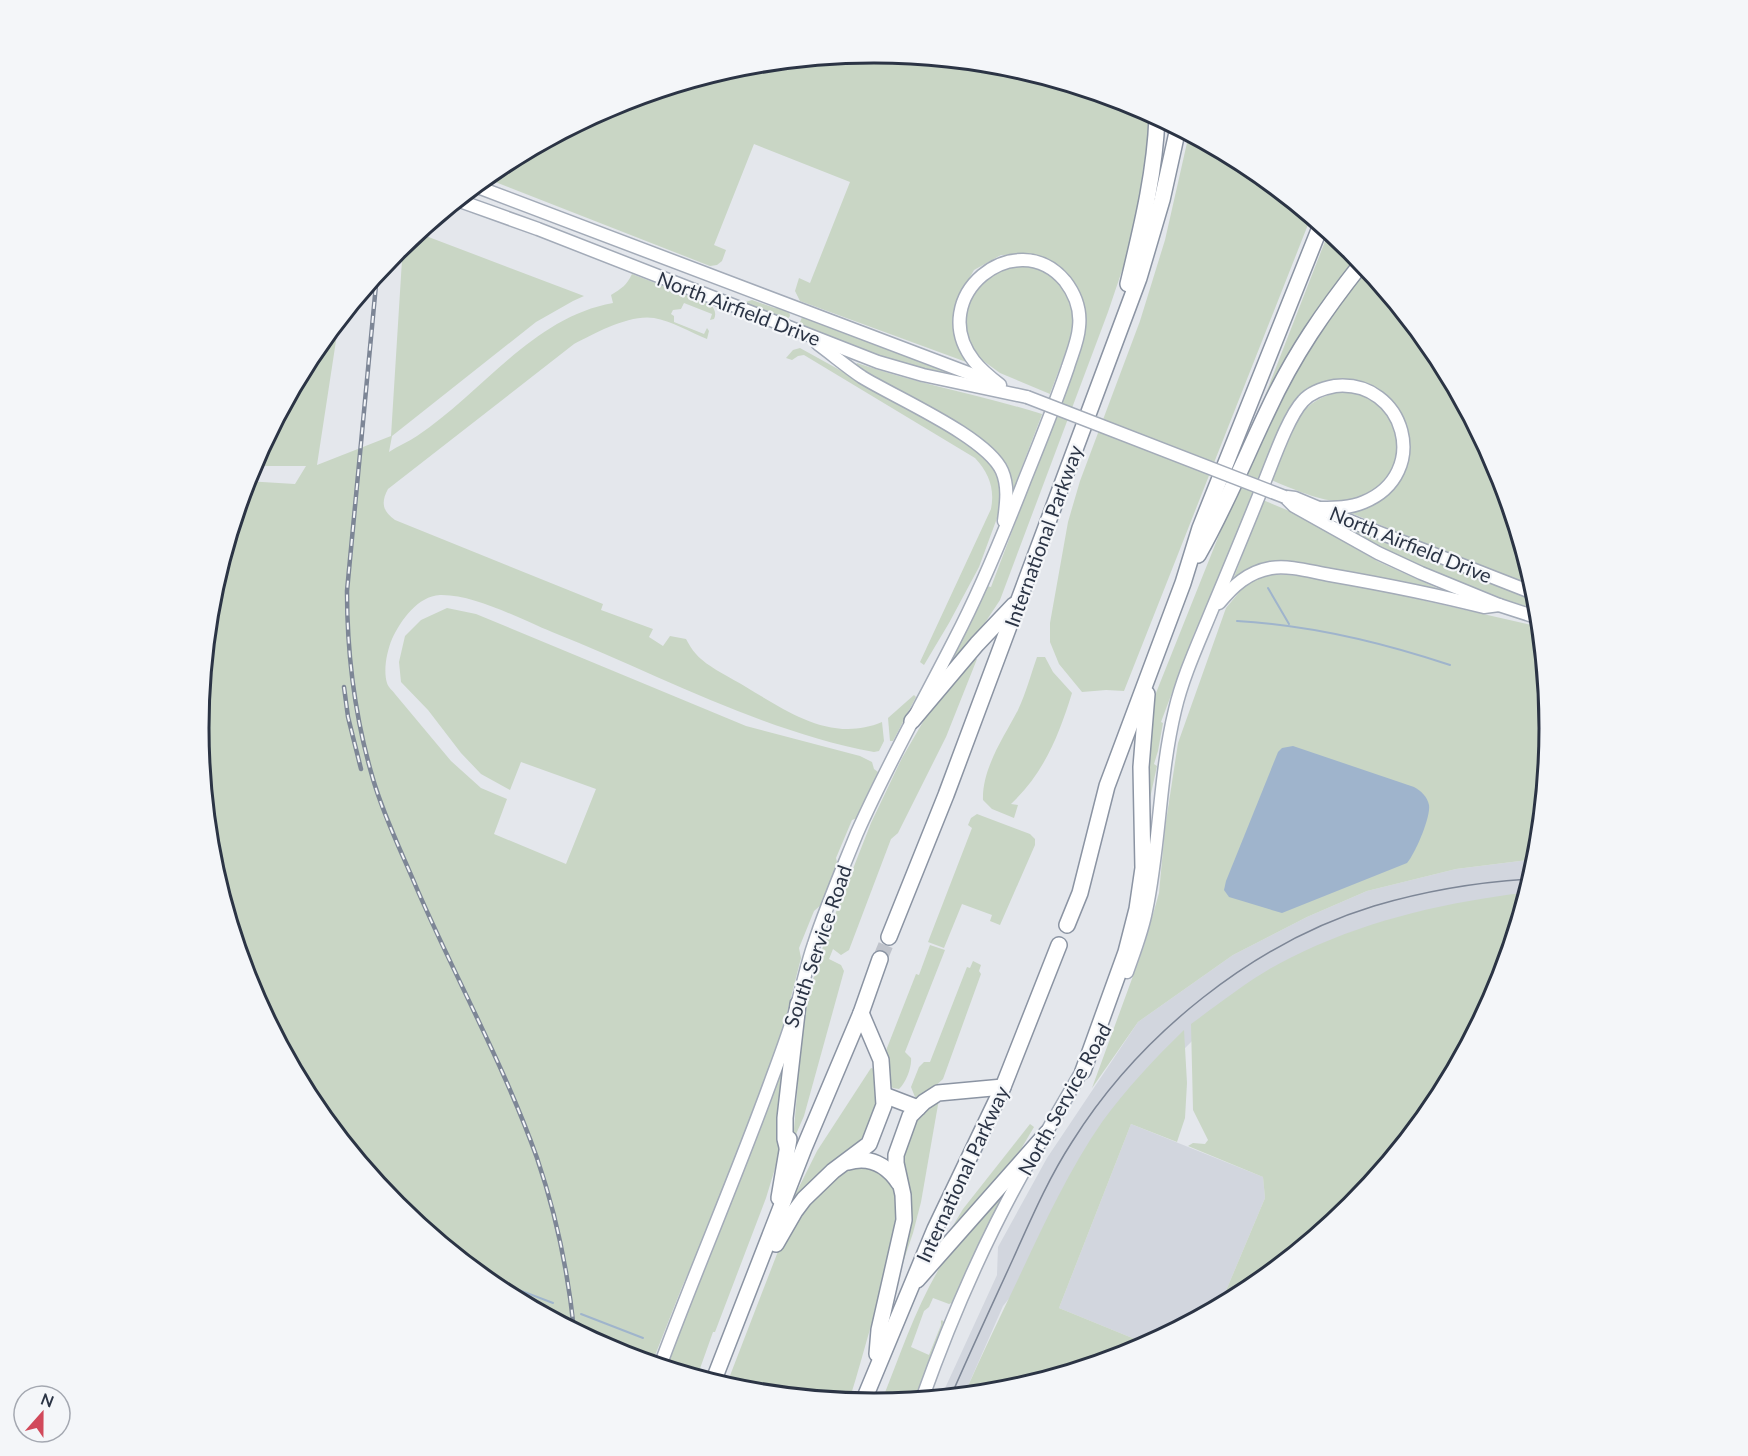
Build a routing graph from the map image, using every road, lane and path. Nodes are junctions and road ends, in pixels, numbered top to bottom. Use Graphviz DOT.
graph roads {
  1 [pos="1156,127"];
  2 [pos="1176,136"];
  3 [pos="484,189"];
  4 [pos="466,203"];
  5 [pos="1318,233"];
  6 [pos="1356,271"];
  7 [pos="805,334"];
  8 [pos="1110,356"];
  9 [pos="1000,385"];
  10 [pos="1026,397"];
  11 [pos="1285,497"];
  12 [pos="1320,508"];
  13 [pos="1002,538"];
  14 [pos="1183,583"];
  15 [pos="1524,589"];
  16 [pos="1020,598"];
  17 [pos="1499,605"];
  18 [pos="1211,614"];
  19 [pos="1529,615"];
  20 [pos="1150,667"];
  21 [pos="912,721"];
  22 [pos="1067,925"];
  23 [pos="889,937"];
  24 [pos="1059,945"];
  25 [pos="880,959"];
  26 [pos="798,1004"];
  27 [pos="861,1013"];
  28 [pos="1083,1071"];
  29 [pos="1003,1087"];
  30 [pos="884,1095"];
  31 [pos="918,1108"];
  32 [pos="1047,1133"];
  33 [pos="845,1163"];
  34 [pos="901,1185"];
  35 [pos="777,1217"];
  36 [pos="756,1272"];
  37 [pos="907,1292"];
  38 [pos="663,1359"];
  39 [pos="876,1369"];
  40 [pos="716,1373"];
  41 [pos="925,1391"];
  42 [pos="867,1393"];
  1 -- 8 [label="highway"];
  2 -- 8 [label="highway, International Parkway"];
  3 -- 9 [label="main road, North Airfield Drive"];
  4 -- 7 [label="main road, North Airfield Drive"];
  5 -- 14 [label="highway"];
  6 -- 14 [label="highway"];
  7 -- 10 [label="main road, North Airfield Drive"];
  7 -- 13 [label="main road"];
  8 -- 16 [label="highway, International Parkway"];
  9 -- 10 [label="main road, North Airfield Drive"];
  9 -- 13 [label="main road"];
  10 -- 11 [label="main road, North Airfield Drive, bridge"];
  11 -- 12 [label="main road, North Airfield Drive"];
  11 -- 17 [label="main road, North Airfield Drive"];
  12 -- 15 [label="main road, North Airfield Drive"];
  12 -- 18 [label="main road, North Service Road"];
  13 -- 21 [label="main road, South Service Road"];
  14 -- 20 [label="highway"];
  16 -- 21 [label="highway"];
  16 -- 23 [label="highway, International Parkway"];
  17 -- 18 [label="main road"];
  17 -- 19 [label="main road, North Airfield Drive"];
  18 -- 28 [label="main road, North Service Road"];
  20 -- 22 [label="highway"];
  20 -- 28 [label="highway"];
  21 -- 26 [label="main road, South Service Road"];
  24 -- 29 [label="highway, International Parkway"];
  25 -- 27 [label="highway"];
  26 -- 35 [label="highway"];
  26 -- 38 [label="main road, South Service Road"];
  27 -- 30 [label="highway"];
  27 -- 35 [label="highway"];
  28 -- 32 [label="main road, North Service Road"];
  29 -- 31 [label="highway"];
  29 -- 37 [label="highway, International Parkway"];
  30 -- 31 [label="highway"];
  30 -- 33 [label="highway"];
  31 -- 34 [label="highway"];
  32 -- 37 [label="highway"];
  32 -- 41 [label="main road, North Service Road"];
  33 -- 34 [label="highway"];
  33 -- 36 [label="highway"];
  34 -- 39 [label="highway"];
  35 -- 36 [label="highway"];
  36 -- 40 [label="highway"];
  37 -- 39 [label="highway, International Parkway"];
  39 -- 42 [label="highway, International Parkway"];
}
